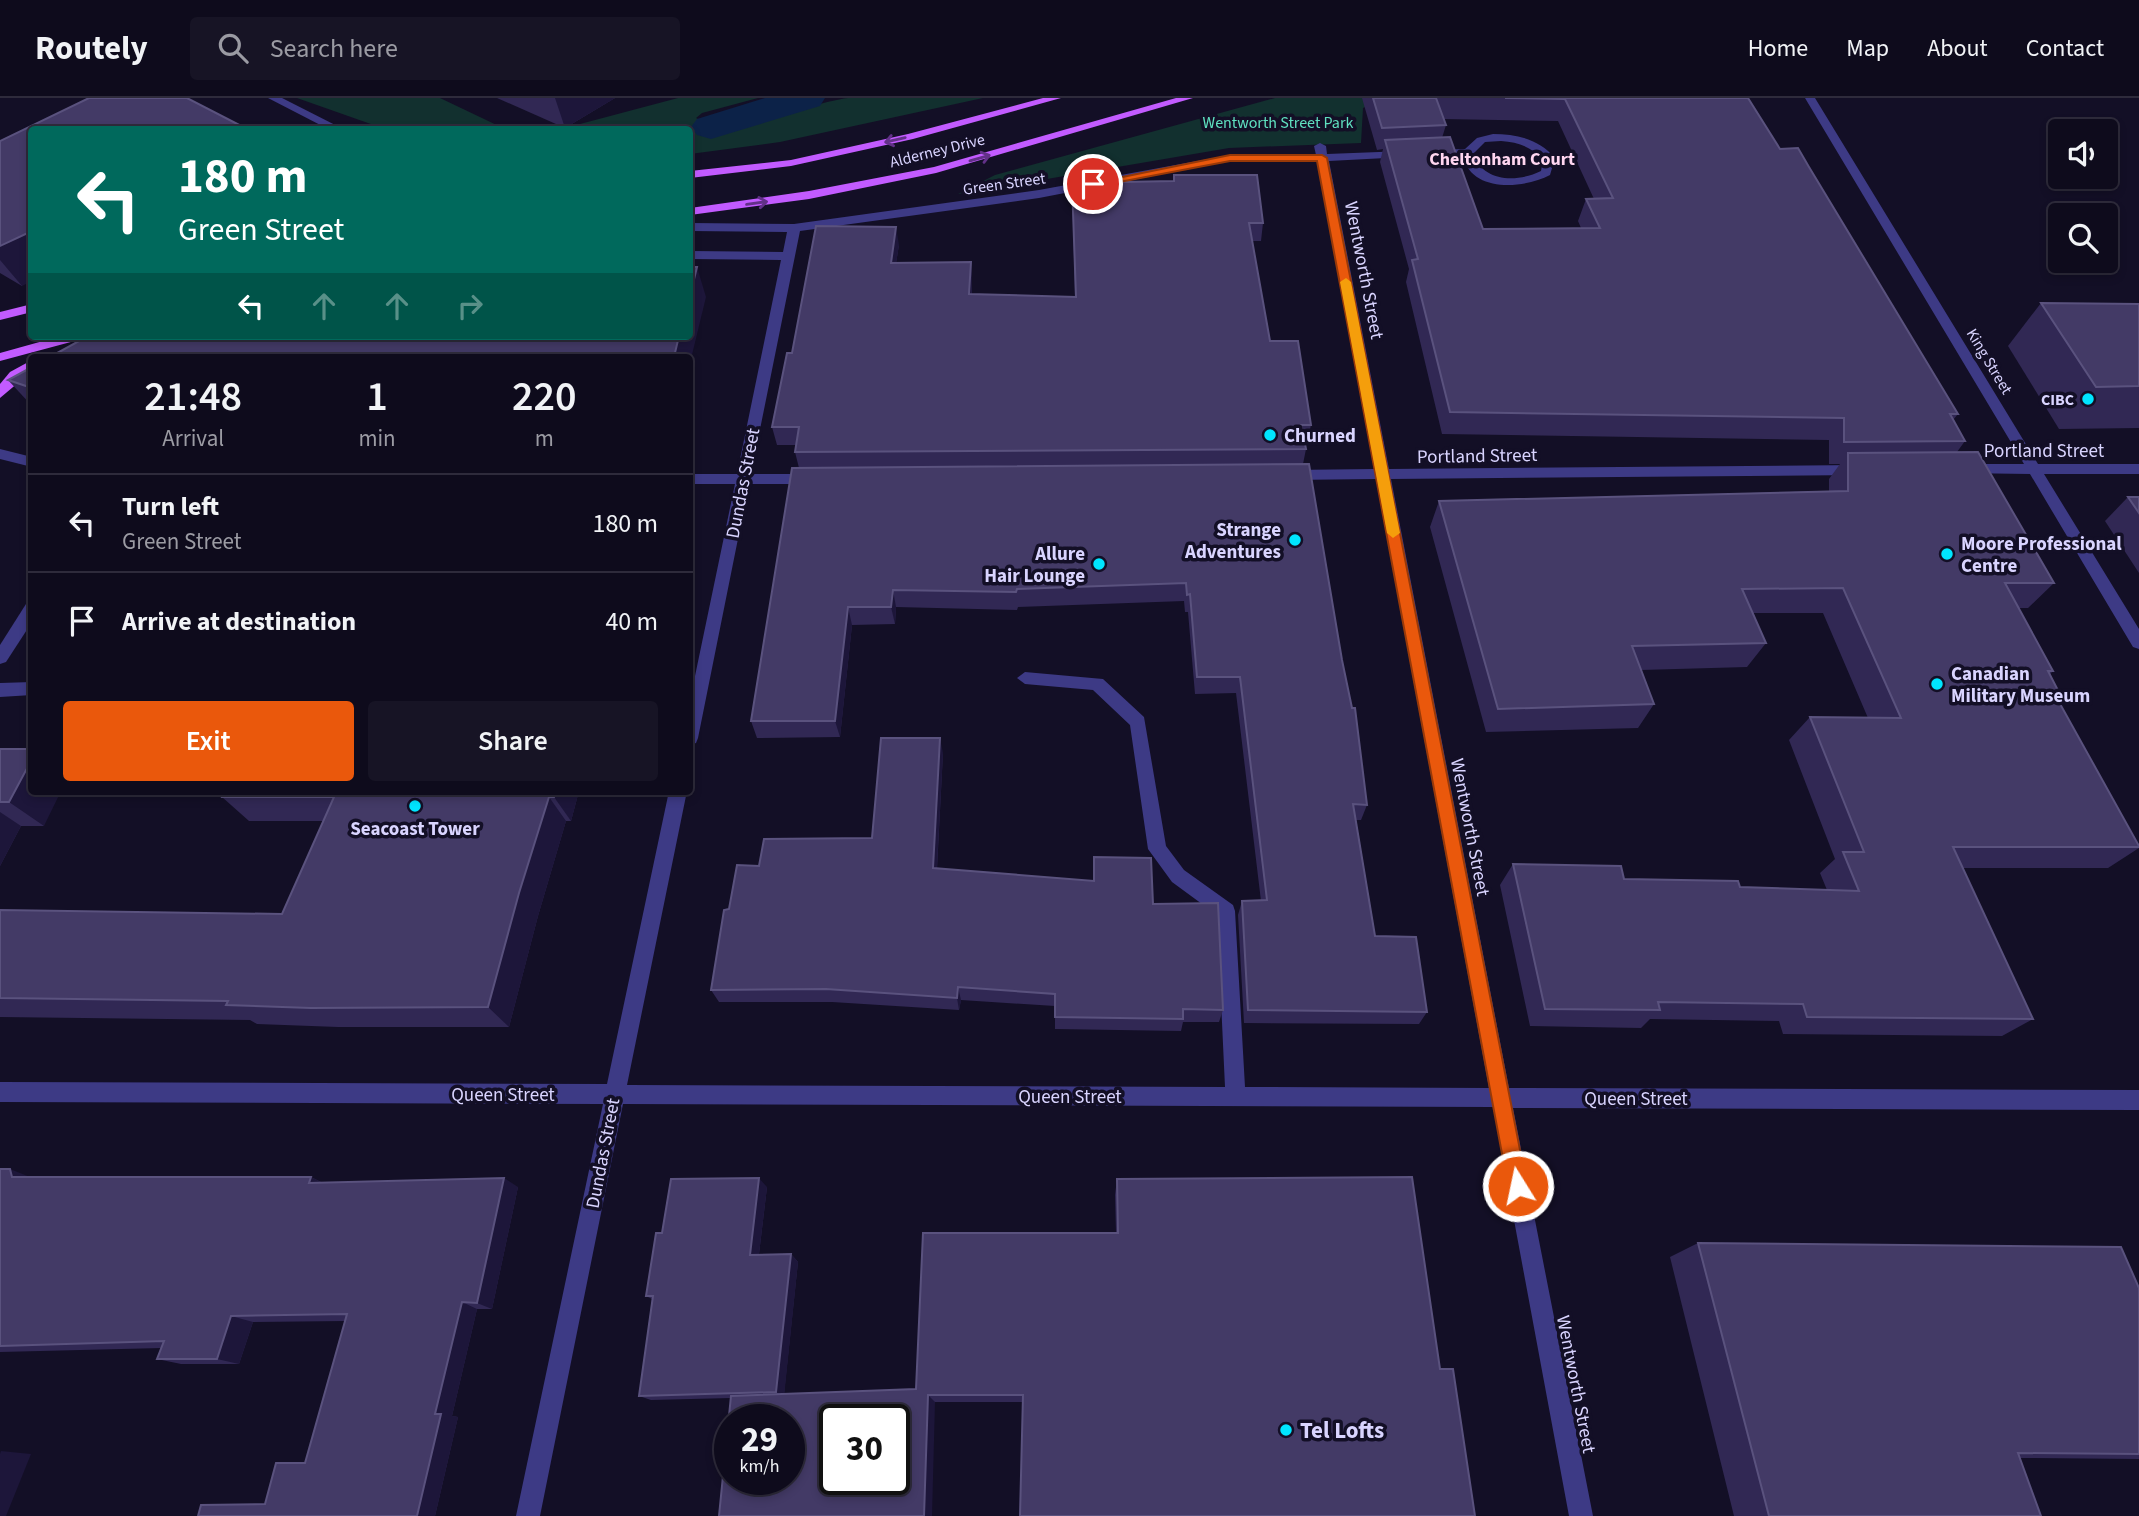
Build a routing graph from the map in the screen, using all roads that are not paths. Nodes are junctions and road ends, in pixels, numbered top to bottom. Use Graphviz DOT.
graph roads {
  1 [pos="273,98"];
  2 [pos="1056,98"];
  3 [pos="1188,98"];
  4 [pos="1810,98"];
  5 [pos="332,126"];
  6 [pos="1321,152"];
  7 [pos="1468,152"];
  8 [pos="693,175"];
  9 [pos="693,212"];
  10 [pos="693,227"];
  11 [pos="794,228"];
  12 [pos="693,255"];
  13 [pos="789,256"];
  14 [pos="28,309"];
  15 [pos="0,316"];
  16 [pos="64,340"];
  17 [pos="69,340"];
  18 [pos="47,354"];
  19 [pos="0,357"];
  20 [pos="28,367"];
  21 [pos="0,393"];
  22 [pos="0,454"];
  23 [pos="28,461"];
  24 [pos="2139,469"];
  25 [pos="1879,470"];
  26 [pos="1948,470"];
  27 [pos="2034,470"];
  28 [pos="1271,475"];
  29 [pos="1383,475"];
  30 [pos="693,479"];
  31 [pos="743,479"];
  32 [pos="827,479"];
  33 [pos="28,614"];
  34 [pos="2139,643"];
  35 [pos="0,658"];
  36 [pos="1025,678"];
  37 [pos="28,688"];
  38 [pos="0,690"];
  39 [pos="693,723"];
  40 [pos="677,795"];
  41 [pos="0,1092"];
  42 [pos="614,1094"];
  43 [pos="1235,1096"];
  44 [pos="1501,1097"];
  45 [pos="2139,1100"];
  46 [pos="528,1516"];
  47 [pos="1581,1516"];
  1 -- 5 [label="street"];
  2 -- 8 [label="main road, Alderney Drive, one-way"];
  9 -- 3 [label="main road, Alderney Drive, one-way"];
  4 -- 27 [label="street, King Street"];
  6 -- 7 [label="street"];
  6 -- 11 [label="street, Green Street"];
  6 -- 29 [label="street, Wentworth Street"];
  7 -- 7 [label="street"];
  10 -- 11 [label="street, Green Street"];
  11 -- 13 [label="street, Dundas Street"];
  12 -- 13 [label="street"];
  13 -- 31 [label="street, Dundas Street"];
  14 -- 15 [label="main road"];
  16 -- 19 [label="main road"];
  17 -- 18 [label="main road"];
  20 -- 21 [label="main road"];
  22 -- 23 [label="street"];
  24 -- 27 [label="street, Portland Street"];
  25 -- 29 [label="street, Portland Street"];
  26 -- 27 [label="street, Portland Street"];
  27 -- 34 [label="street, King Street"];
  28 -- 29 [label="street, Portland Street"];
  29 -- 44 [label="street, Wentworth Street"];
  30 -- 31 [label="street"];
  31 -- 32 [label="street"];
  31 -- 39 [label="street, Dundas Street"];
  33 -- 35 [label="street"];
  36 -- 43 [label="street"];
  37 -- 38 [label="street"];
  40 -- 42 [label="street, Dundas Street"];
  41 -- 42 [label="street, Queen Street"];
  42 -- 43 [label="street, Queen Street"];
  42 -- 46 [label="street, Dundas Street"];
  43 -- 44 [label="street, Queen Street"];
  44 -- 45 [label="street, Queen Street"];
  44 -- 47 [label="street, Wentworth Street"];
}
